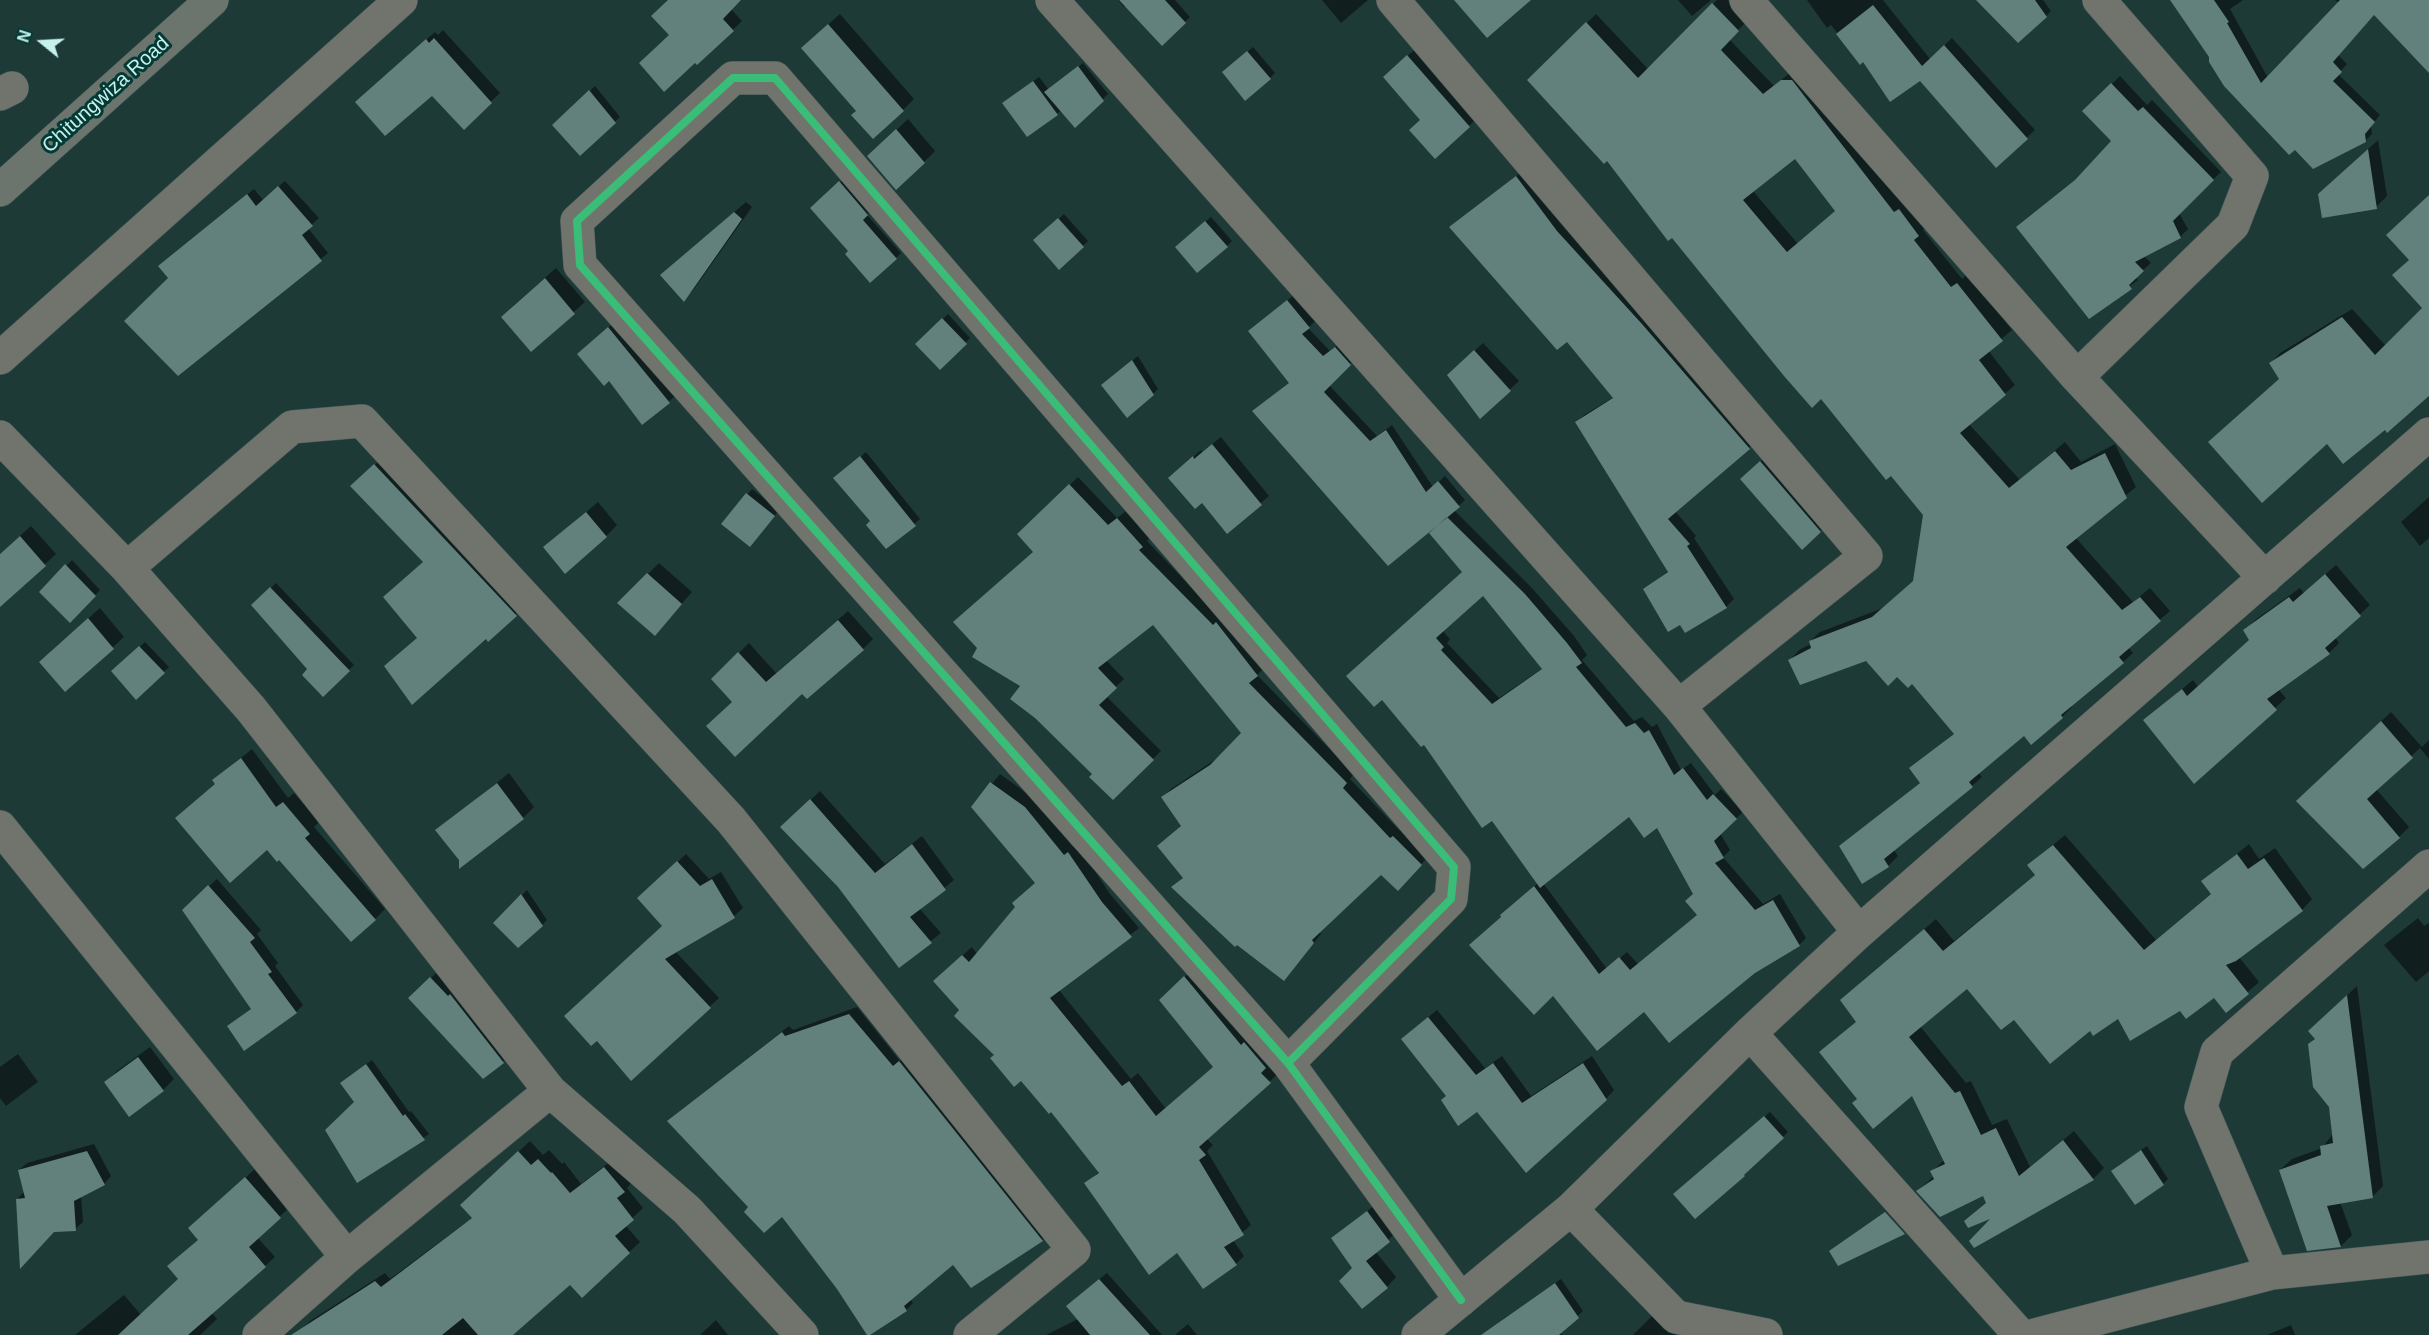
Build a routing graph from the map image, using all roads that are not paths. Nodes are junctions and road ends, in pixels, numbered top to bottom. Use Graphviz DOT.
graph roads {
  1 [pos="212,0"];
  2 [pos="401,0"];
  3 [pos="1052,0"];
  4 [pos="1393,0"];
  5 [pos="1746,0"];
  6 [pos="2099,0"];
  7 [pos="0,190"];
  8 [pos="0,358"];
  9 [pos="2077,377"];
  10 [pos="2429,434"];
  11 [pos="0,437"];
  12 [pos="127,568"];
  13 [pos="2265,578"];
  14 [pos="1679,706"];
  15 [pos="0,827"];
  16 [pos="2429,866"];
  17 [pos="1859,932"];
  18 [pos="1750,1033"];
  19 [pos="1288,1063"];
  20 [pos="550,1091"];
  21 [pos="1571,1209"];
  22 [pos="347,1257"];
  23 [pos="2429,1257"];
  24 [pos="2272,1273"];
  25 [pos="1461,1300"];
  26 [pos="259,1335"];
  27 [pos="802,1335"];
  28 [pos="970,1335"];
  29 [pos="1418,1335"];
  30 [pos="1766,1335"];
  31 [pos="2020,1335"];
  32 [pos="2035,1335"];
  1 -- 7 [label="main road, Chitungwiza Road"];
  2 -- 8 [label="street"];
  3 -- 14 [label="street"];
  4 -- 14 [label="street"];
  5 -- 9 [label="street"];
  6 -- 9 [label="street"];
  9 -- 13 [label="street"];
  10 -- 13 [label="street"];
  11 -- 12 [label="street"];
  12 -- 20 [label="street"];
  12 -- 28 [label="street"];
  13 -- 17 [label="street"];
  14 -- 17 [label="street"];
  15 -- 22 [label="street"];
  16 -- 24 [label="street"];
  17 -- 18 [label="street"];
  18 -- 21 [label="street"];
  18 -- 31 [label="street"];
  19 -- 19 [label="street"];
  19 -- 25 [label="street"];
  20 -- 22 [label="street"];
  20 -- 27 [label="street"];
  21 -- 25 [label="street"];
  21 -- 30 [label="street"];
  22 -- 26 [label="street"];
  23 -- 24 [label="street"];
  24 -- 32 [label="street"];
  25 -- 29 [label="street"];
}
